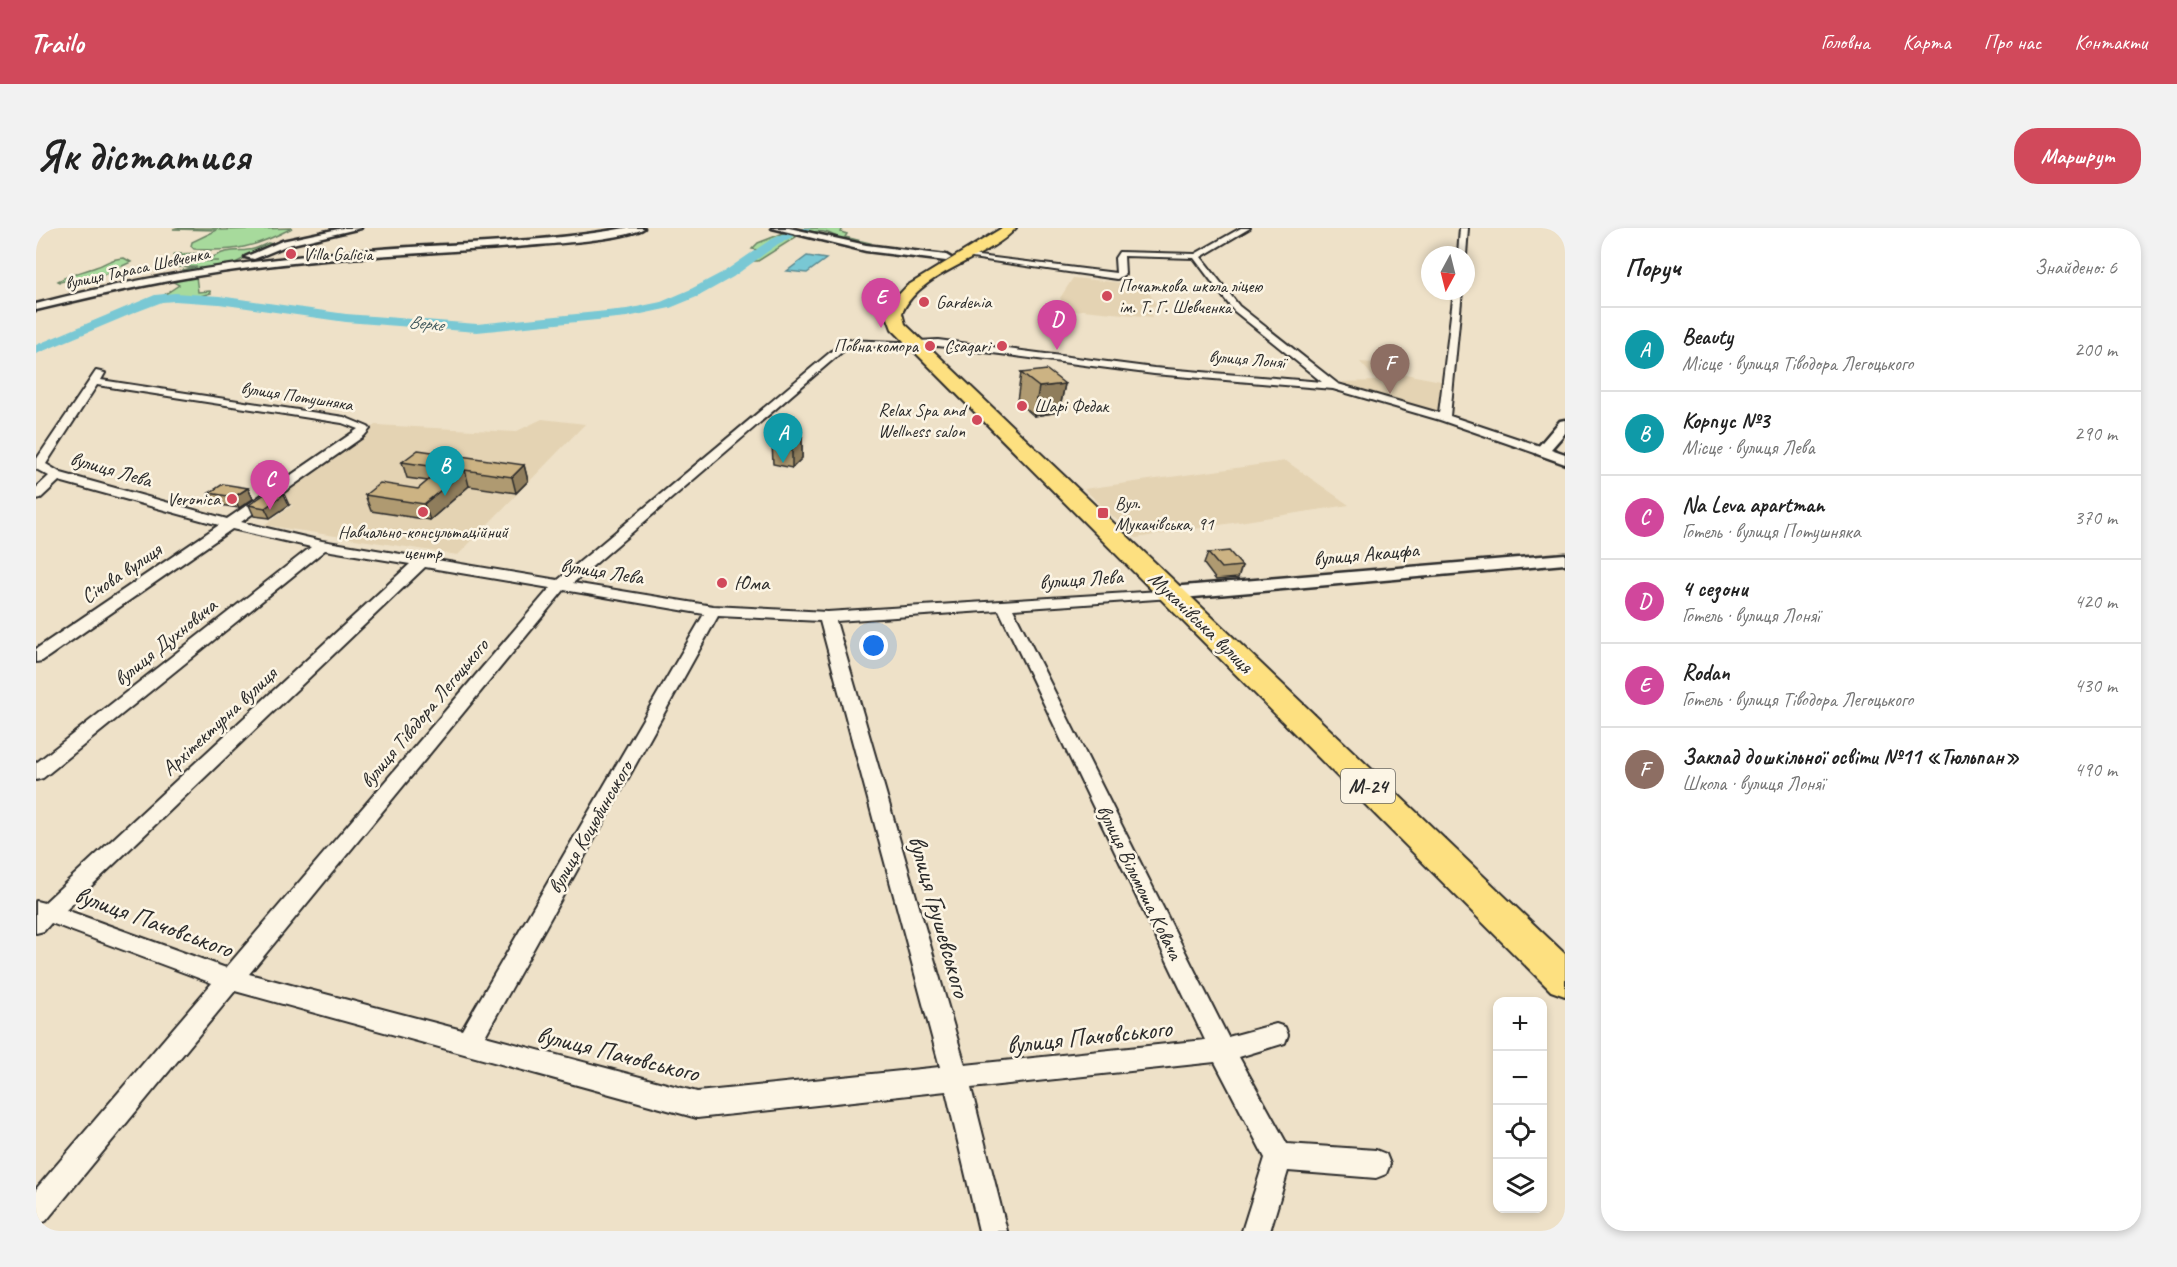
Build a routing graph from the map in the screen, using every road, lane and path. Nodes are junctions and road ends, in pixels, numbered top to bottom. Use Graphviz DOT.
graph roads {
  1 [pos="356,228"];
  2 [pos="639,228"];
  3 [pos="1010,228"];
  4 [pos="1246,228"];
  5 [pos="1464,228"];
  6 [pos="780,229"];
  7 [pos="1463,246"];
  8 [pos="1196,256"];
  9 [pos="955,259"];
  10 [pos="233,266"];
  11 [pos="1457,300"];
  12 [pos="36,307"];
  13 [pos="916,343"];
  14 [pos="98,378"];
  15 [pos="1334,386"];
  16 [pos="1444,418"];
  17 [pos="1565,424"];
  18 [pos="1542,451"];
  19 [pos="1565,459"];
  20 [pos="37,465"];
  21 [pos="57,476"];
  22 [pos="36,495"];
  23 [pos="230,524"];
  24 [pos="322,545"];
  25 [pos="1565,559"];
  26 [pos="420,563"];
  27 [pos="560,586"];
  28 [pos="1171,593"];
  29 [pos="1004,605"];
  30 [pos="713,611"];
  31 [pos="827,617"];
  32 [pos="36,657"];
  33 [pos="36,773"];
  34 [pos="40,916"];
  35 [pos="229,979"];
  36 [pos="1565,979"];
  37 [pos="1276,1035"];
  38 [pos="467,1044"];
  39 [pos="1222,1050"];
  40 [pos="956,1079"];
  41 [pos="1279,1157"];
  42 [pos="1376,1164"];
  43 [pos="36,1211"];
  44 [pos="993,1231"];
  45 [pos="1256,1231"];
  1 -- 10 [label="street"];
  2 -- 10 [label="street, вулиця Тараса Шевченка"];
  3 -- 9 [label="highway, Мукачівська вулиця / М-24"];
  4 -- 8 [label="street"];
  5 -- 7 [label="street"];
  6 -- 9 [label="street"];
  8 -- 9 [label="street"];
  8 -- 15 [label="street"];
  9 -- 13 [label="highway, Мукачівська вулиця / М-24"];
  10 -- 12 [label="street, вулиця Тараса Шевченка"];
  11 -- 16 [label="street"];
  13 -- 15 [label="street, вулиця Лоняї"];
  13 -- 27 [label="street, вулиця Тіводора Легоцького"];
  13 -- 28 [label="highway, Мукачівська вулиця / М-24"];
  14 -- 20 [label="street, вулиця Лева"];
  14 -- 23 [label="street, вулиця Потушняка"];
  15 -- 16 [label="street, вулиця Лоняї"];
  16 -- 18 [label="street, вулиця Лоняї"];
  17 -- 18 [label="street"];
  18 -- 19 [label="street, вулиця Лоняї"];
  20 -- 21 [label="street, вулиця Лева"];
  21 -- 22 [label="street"];
  21 -- 23 [label="street, вулиця Лева"];
  23 -- 24 [label="street, вулиця Лева"];
  23 -- 32 [label="street, Січова вулиця"];
  24 -- 26 [label="street, вулиця Лева"];
  24 -- 33 [label="street, вулиця Духновича"];
  25 -- 28 [label="street, вулиця Акацфа"];
  26 -- 27 [label="street, вулиця Лева"];
  26 -- 34 [label="street, Архітектурна вулиця"];
  27 -- 30 [label="street, вулиця Лева"];
  27 -- 35 [label="street, вулиця Тіводора Легоцького"];
  28 -- 29 [label="street, вулиця Лева"];
  28 -- 36 [label="highway, Мукачівська вулиця / М-24"];
  29 -- 31 [label="street, вулиця Лева"];
  29 -- 39 [label="street, вулиця Вільмоша Ковача"];
  30 -- 31 [label="street, вулиця Лева"];
  30 -- 38 [label="street, вулиця Коцюбинського"];
  31 -- 40 [label="street, вулиця Грушевського"];
  34 -- 35 [label="street, вулиця Пачовського"];
  35 -- 38 [label="street, вулиця Пачовського"];
  35 -- 43 [label="street, вулиця Тіводора Легоцького"];
  37 -- 39 [label="street, вулиця Пачовського"];
  38 -- 40 [label="street, вулиця Пачовського"];
  39 -- 40 [label="street, вулиця Пачовського"];
  39 -- 41 [label="street, вулиця Вільмоша Ковача"];
  40 -- 44 [label="street, вулиця Грушевського"];
  41 -- 42 [label="street"];
  41 -- 45 [label="street"];
}
